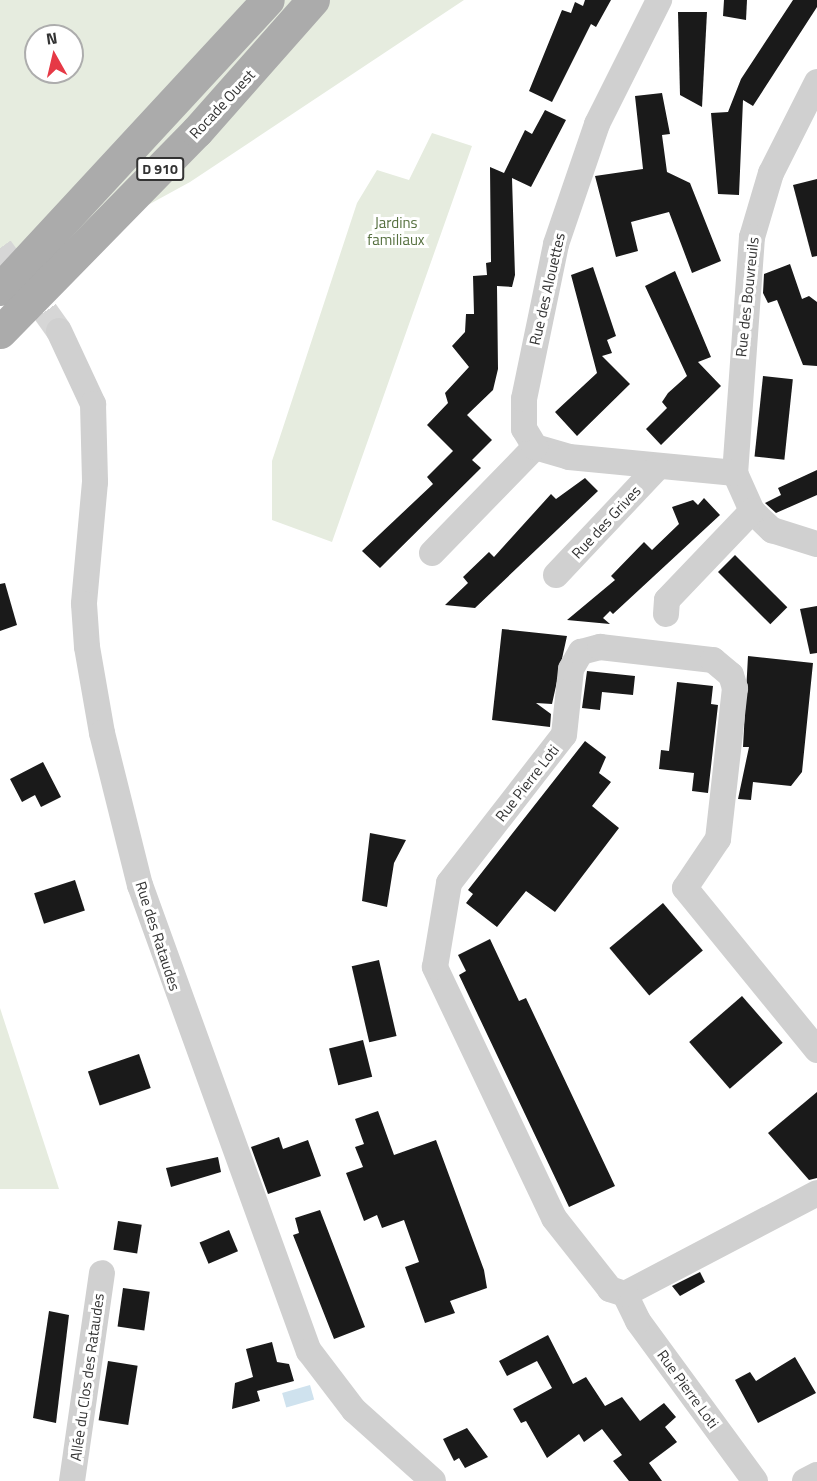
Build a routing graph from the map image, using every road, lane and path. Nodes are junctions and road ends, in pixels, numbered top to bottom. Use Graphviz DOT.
graph roads {
  1 [pos="268,0"];
  2 [pos="314,0"];
  3 [pos="659,0"];
  4 [pos="817,82"];
  5 [pos="0,289"];
  6 [pos="59,331"];
  7 [pos="0,332"];
  8 [pos="535,447"];
  9 [pos="657,468"];
  10 [pos="735,473"];
  11 [pos="752,511"];
  12 [pos="817,544"];
  13 [pos="432,553"];
  14 [pos="556,575"];
  15 [pos="666,614"];
  16 [pos="817,1050"];
  17 [pos="817,1193"];
  18 [pos="102,1274"];
  19 [pos="625,1294"];
  20 [pos="817,1475"];
  21 [pos="72,1481"];
  22 [pos="433,1481"];
  23 [pos="755,1481"];
  24 [pos="805,1481"];
  1 -- 5 [label="main road, D 910"];
  2 -- 7 [label="main road, Rocade Ouest / D 910"];
  3 -- 8 [label="street, Rue des Alouettes"];
  4 -- 10 [label="street, Rue des Bouvreuils"];
  6 -- 22 [label="street, Rue des Rataudes"];
  8 -- 9 [label="street, Rue des Grives"];
  8 -- 13 [label="street"];
  9 -- 10 [label="street, Rue des Grives"];
  9 -- 14 [label="street, Rue des Grives"];
  10 -- 11 [label="street"];
  11 -- 12 [label="street"];
  11 -- 15 [label="street"];
  16 -- 19 [label="street, Rue Pierre Loti"];
  17 -- 19 [label="street"];
  18 -- 21 [label="street, Allée du Clos des Rataudes"];
  19 -- 23 [label="street, Rue Pierre Loti"];
  20 -- 24 [label="street"];
}
